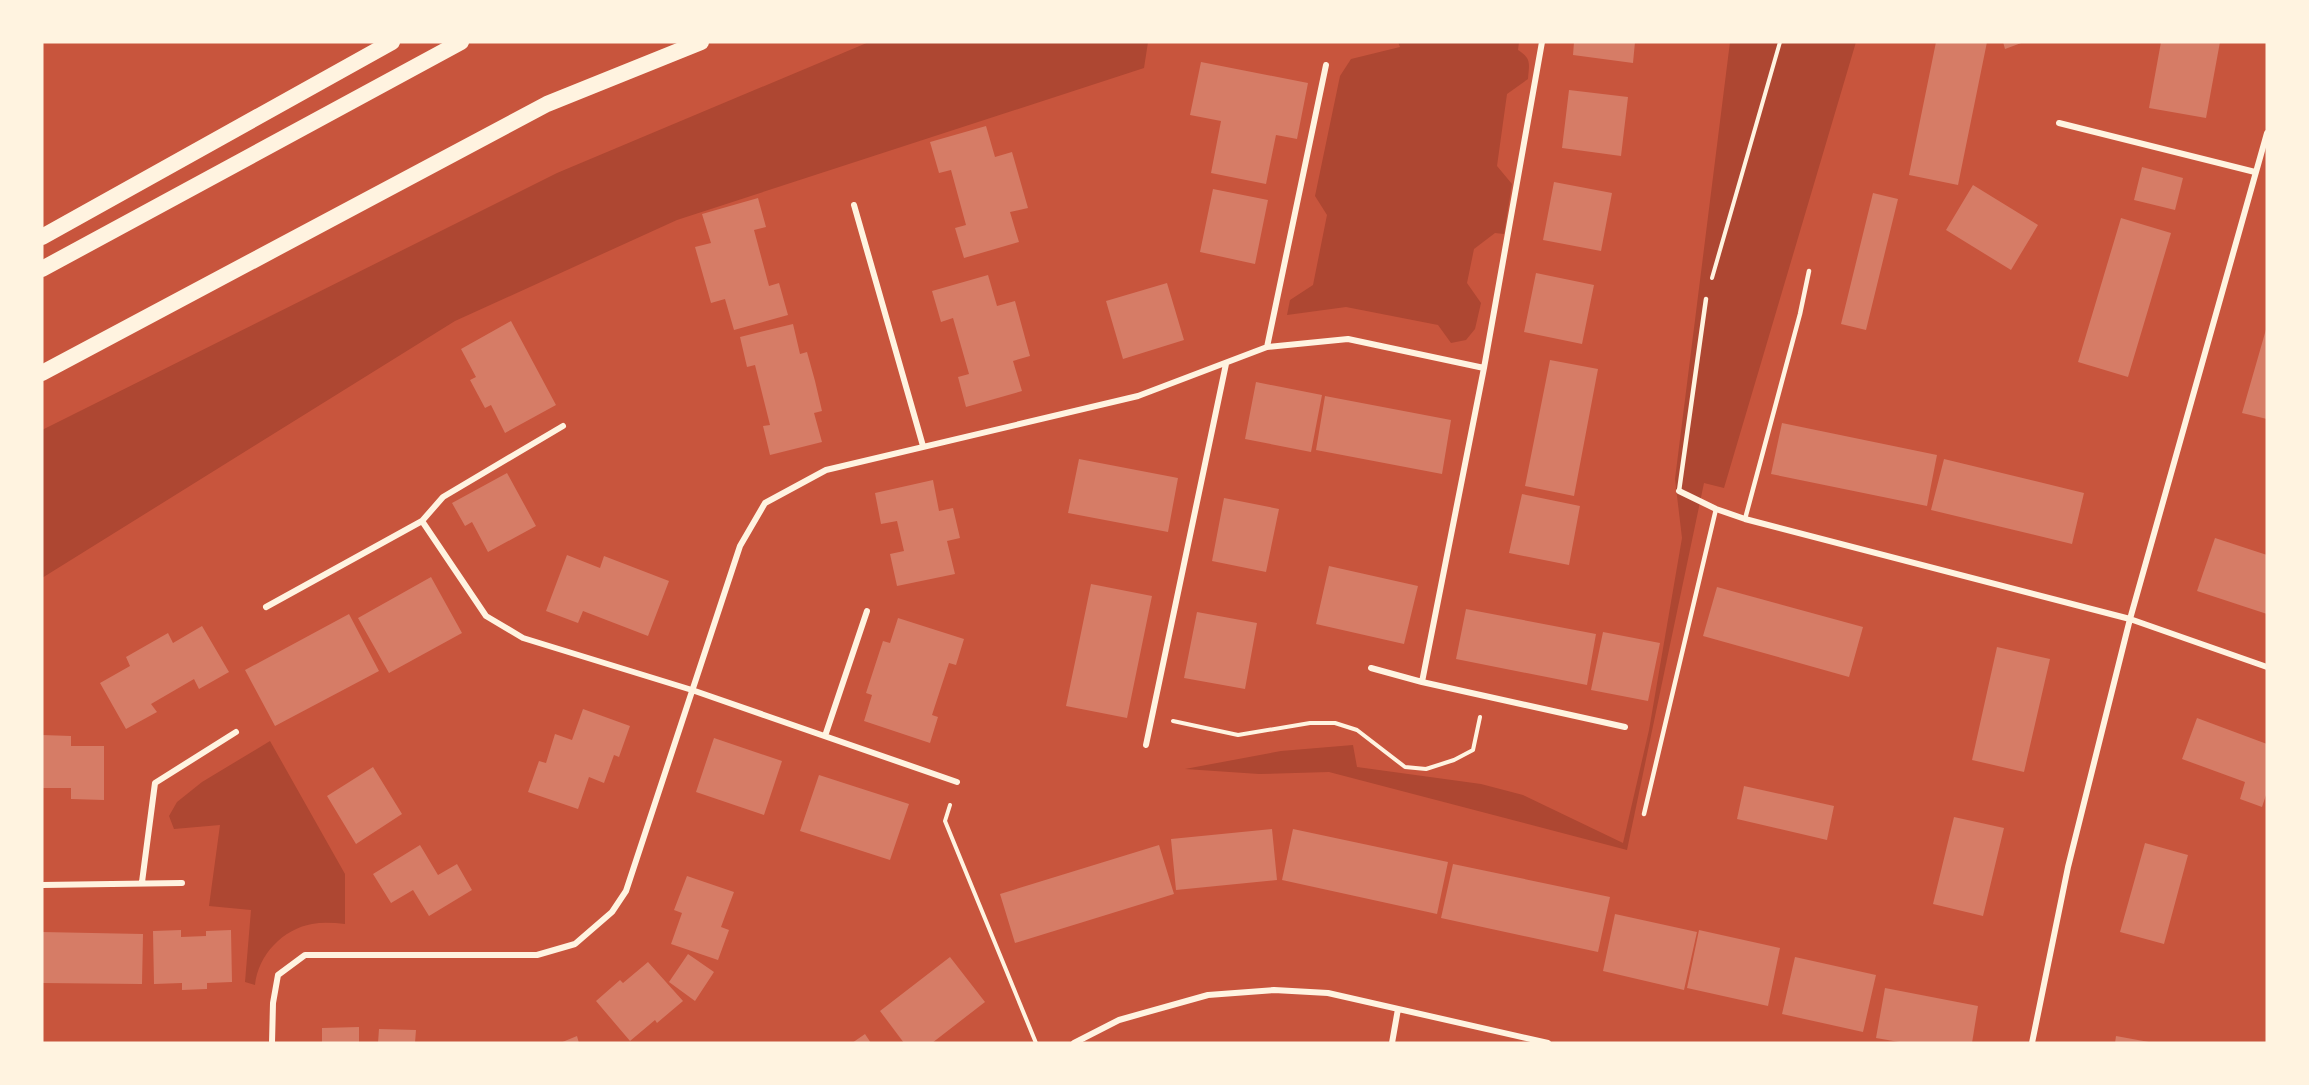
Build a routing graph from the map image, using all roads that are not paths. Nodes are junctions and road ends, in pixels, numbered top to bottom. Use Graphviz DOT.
graph roads {
  1 [pos="392,42"];
  2 [pos="461,42"];
  3 [pos="701,42"];
  4 [pos="1542,42"];
  5 [pos="1326,65"];
  6 [pos="2059,123"];
  7 [pos="2267,133"];
  8 [pos="2255,172"];
  9 [pos="854,205"];
  10 [pos="42,237"];
  11 [pos="42,269"];
  12 [pos="1809,271"];
  13 [pos="1706,299"];
  14 [pos="1267,347"];
  15 [pos="1226,364"];
  16 [pos="1484,368"];
  17 [pos="42,373"];
  18 [pos="563,426"];
  19 [pos="923,446"];
  20 [pos="1679,491"];
  21 [pos="1716,509"];
  22 [pos="1745,519"];
  23 [pos="422,521"];
  24 [pos="266,607"];
  25 [pos="867,611"];
  26 [pos="2130,619"];
  27 [pos="2267,667"];
  28 [pos="1371,668"];
  29 [pos="1422,682"];
  30 [pos="692,690"];
  31 [pos="1625,727"];
  32 [pos="236,732"];
  33 [pos="825,736"];
  34 [pos="1146,746"];
  35 [pos="957,782"];
  36 [pos="1644,814"];
  37 [pos="142,882"];
  38 [pos="182,883"];
  39 [pos="42,885"];
  40 [pos="1398,1009"];
  41 [pos="272,1043"];
  42 [pos="1074,1043"];
  43 [pos="1392,1043"];
  44 [pos="1548,1043"];
  45 [pos="2032,1043"];
  1 -- 10 [label="highway"];
  2 -- 11 [label="highway"];
  3 -- 17 [label="highway"];
  4 -- 16 [label="street"];
  5 -- 14 [label="street"];
  6 -- 8 [label="street"];
  7 -- 8 [label="street"];
  8 -- 26 [label="street"];
  9 -- 19 [label="street"];
  12 -- 22 [label="lane"];
  13 -- 20 [label="lane"];
  14 -- 15 [label="street"];
  14 -- 16 [label="street"];
  15 -- 19 [label="street"];
  15 -- 34 [label="street"];
  16 -- 29 [label="street"];
  18 -- 23 [label="street"];
  19 -- 30 [label="street"];
  20 -- 21 [label="street"];
  21 -- 22 [label="street"];
  21 -- 36 [label="lane"];
  22 -- 26 [label="street"];
  23 -- 24 [label="street"];
  23 -- 30 [label="street"];
  25 -- 33 [label="street"];
  26 -- 27 [label="street"];
  26 -- 45 [label="street"];
  28 -- 29 [label="street"];
  29 -- 31 [label="street"];
  30 -- 33 [label="street"];
  30 -- 41 [label="street"];
  32 -- 37 [label="street"];
  33 -- 35 [label="street"];
  37 -- 38 [label="street"];
  37 -- 39 [label="street"];
  40 -- 42 [label="street"];
  40 -- 43 [label="street"];
  40 -- 44 [label="street"];
}
